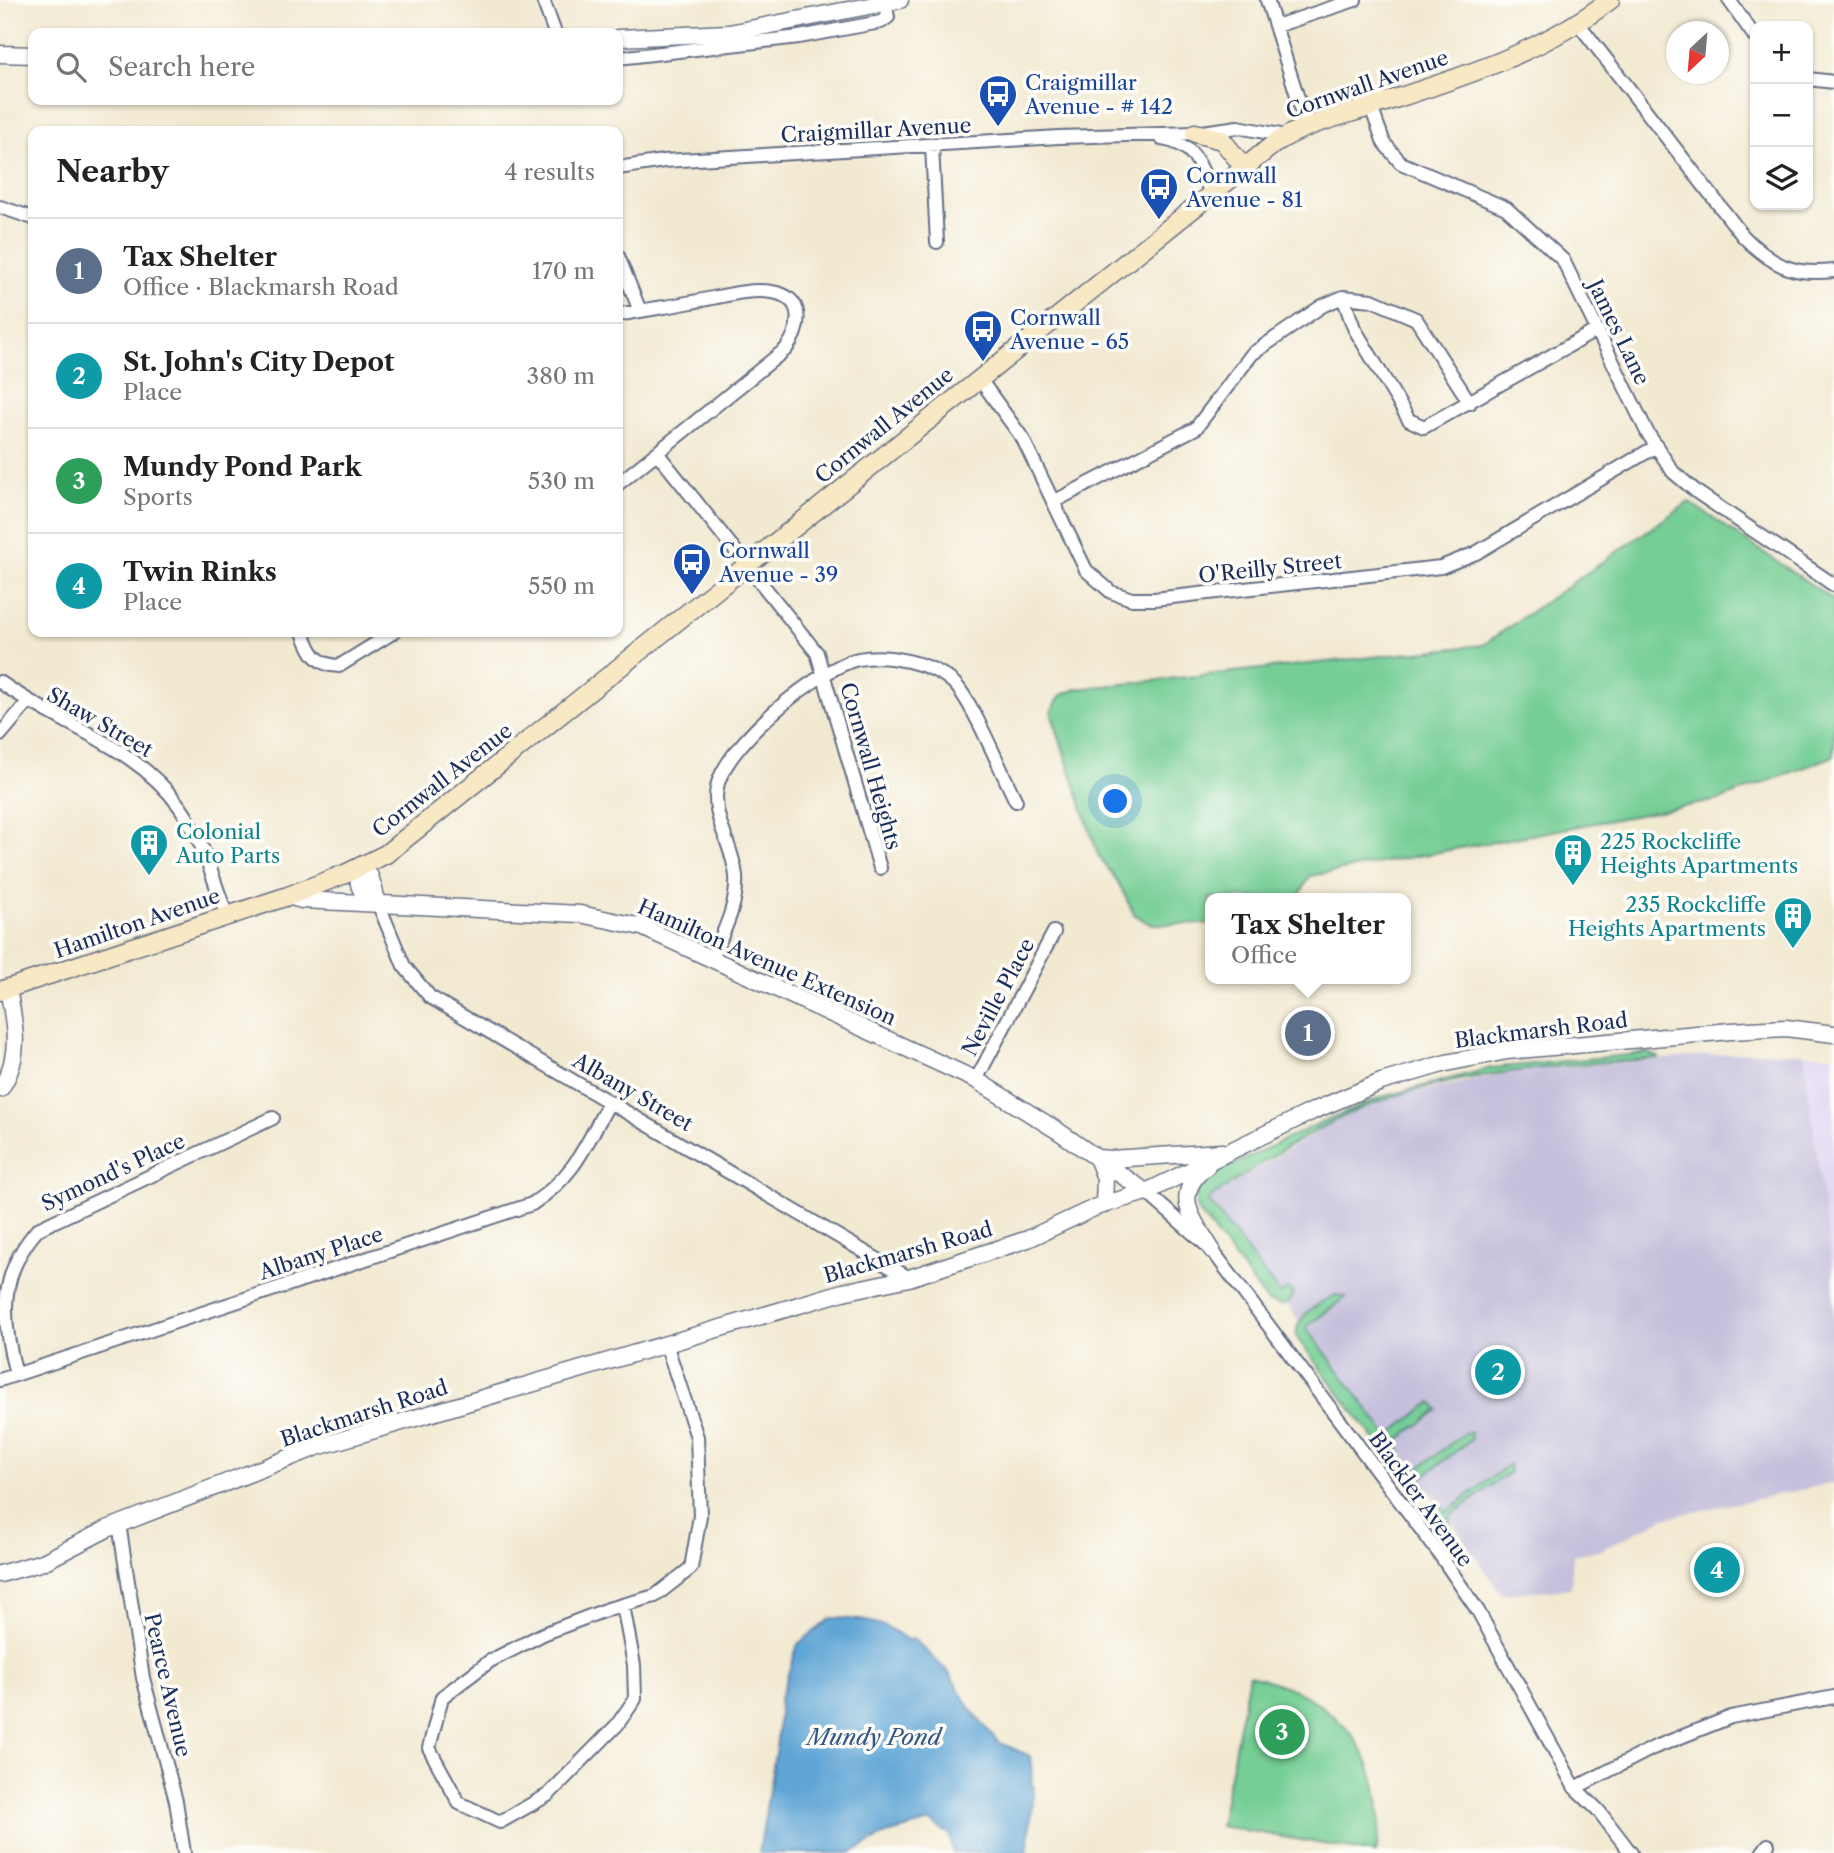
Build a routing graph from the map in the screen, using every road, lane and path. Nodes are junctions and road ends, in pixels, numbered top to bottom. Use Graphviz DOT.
graph roads {
  1 [pos="543,0"];
  2 [pos="1267,0"];
  3 [pos="1355,0"];
  4 [pos="1610,0"];
  5 [pos="1729,0"];
  6 [pos="892,2"];
  7 [pos="1578,23"];
  8 [pos="1276,26"];
  9 [pos="553,28"];
  10 [pos="1750,30"];
  11 [pos="623,38"];
  12 [pos="0,54"];
  13 [pos="28,55"];
  14 [pos="623,57"];
  15 [pos="1813,80"];
  16 [pos="1834,82"];
  17 [pos="1371,107"];
  18 [pos="1307,127"];
  19 [pos="1195,133"];
  20 [pos="1137,136"];
  21 [pos="1286,136"];
  22 [pos="932,146"];
  23 [pos="1243,166"];
  24 [pos="623,167"];
  25 [pos="1210,193"];
  26 [pos="0,207"];
  27 [pos="28,216"];
  28 [pos="937,242"];
  29 [pos="623,268"];
  30 [pos="1834,271"];
  31 [pos="1343,297"];
  32 [pos="640,311"];
  33 [pos="623,315"];
  34 [pos="1597,330"];
  35 [pos="979,378"];
  36 [pos="1470,403"];
  37 [pos="1655,447"];
  38 [pos="659,454"];
  39 [pos="623,480"];
  40 [pos="1055,501"];
  41 [pos="746,564"];
  42 [pos="1834,585"];
  43 [pos="305,637"];
  44 [pos="386,637"];
  45 [pos="825,675"];
  46 [pos="0,681"];
  47 [pos="28,702"];
  48 [pos="0,735"];
  49 [pos="1016,801"];
  50 [pos="880,868"];
  51 [pos="358,869"];
  52 [pos="288,896"];
  53 [pos="377,903"];
  54 [pos="227,916"];
  55 [pos="1054,932"];
  56 [pos="713,956"];
  57 [pos="4,990"];
  58 [pos="1834,1034"];
  59 [pos="976,1080"];
  60 [pos="0,1089"];
  61 [pos="609,1103"];
  62 [pos="273,1118"];
  63 [pos="1225,1152"];
  64 [pos="1096,1157"];
  65 [pos="1146,1192"];
  66 [pos="1104,1205"];
  67 [pos="1212,1250"];
  68 [pos="909,1278"];
  69 [pos="666,1344"];
  70 [pos="16,1374"];
  71 [pos="0,1380"];
  72 [pos="119,1524"];
  73 [pos="0,1574"];
  74 [pos="623,1605"];
  75 [pos="1834,1697"];
  76 [pos="1575,1788"];
  77 [pos="185,1852"];
  78 [pos="1632,1853"];
  1 -- 9 [label="street"];
  2 -- 8 [label="street"];
  3 -- 8 [label="street"];
  4 -- 7 [label="main road, Cornwall Avenue"];
  5 -- 10 [label="street"];
  6 -- 11 [label="street"];
  6 -- 14 [label="street"];
  7 -- 17 [label="main road, Cornwall Avenue"];
  7 -- 30 [label="street"];
  8 -- 18 [label="street"];
  12 -- 13 [label="street"];
  15 -- 16 [label="street"];
  17 -- 18 [label="main road, Cornwall Avenue"];
  17 -- 34 [label="street, James Lane"];
  18 -- 21 [label="main road, Cornwall Avenue"];
  19 -- 20 [label="street, Craigmillar Avenue"];
  19 -- 21 [label="street, Craigmillar Avenue"];
  19 -- 23 [label="main road"];
  20 -- 22 [label="street, Craigmillar Avenue"];
  20 -- 25 [label="street, Craigmillar Avenue"];
  21 -- 23 [label="main road, Cornwall Avenue"];
  22 -- 24 [label="street, Craigmillar Avenue"];
  22 -- 28 [label="street"];
  23 -- 25 [label="main road, Cornwall Avenue"];
  25 -- 35 [label="main road, Cornwall Avenue"];
  26 -- 27 [label="street"];
  29 -- 32 [label="street"];
  31 -- 36 [label="street"];
  31 -- 36 [label="street"];
  31 -- 40 [label="street"];
  32 -- 33 [label="street"];
  32 -- 38 [label="street"];
  34 -- 36 [label="street"];
  34 -- 37 [label="street, James Lane"];
  35 -- 40 [label="street, O'Reilly Street"];
  35 -- 41 [label="main road, Cornwall Avenue"];
  37 -- 40 [label="street, O'Reilly Street"];
  37 -- 42 [label="street, James Lane"];
  38 -- 39 [label="street"];
  38 -- 41 [label="street, Cornwall Heights"];
  41 -- 45 [label="street, Cornwall Heights"];
  41 -- 51 [label="main road, Cornwall Avenue"];
  43 -- 44 [label="street"];
  45 -- 49 [label="street, Cornwall Heights"];
  45 -- 50 [label="street, Cornwall Heights"];
  45 -- 56 [label="street, Cornwall Heights"];
  46 -- 47 [label="street, Shaw Street"];
  47 -- 48 [label="street"];
  47 -- 54 [label="street, Shaw Street"];
  51 -- 52 [label="main road, Cornwall Avenue"];
  51 -- 53 [label="street, Albany Street"];
  52 -- 53 [label="street, Hamilton Avenue Extension"];
  52 -- 54 [label="main road, Hamilton Avenue"];
  53 -- 56 [label="street, Hamilton Avenue Extension"];
  53 -- 61 [label="street, Albany Street"];
  54 -- 57 [label="main road, Hamilton Avenue"];
  55 -- 59 [label="street, Neville Place"];
  56 -- 59 [label="street, Hamilton Avenue Extension"];
  57 -- 60 [label="street"];
  58 -- 63 [label="street, Blackmarsh Road"];
  59 -- 64 [label="street, Hamilton Avenue Extension"];
  61 -- 68 [label="street, Albany Street"];
  61 -- 70 [label="street, Albany Place"];
  62 -- 70 [label="street, Symond's Place"];
  63 -- 64 [label="street"];
  63 -- 65 [label="street, Blackmarsh Road"];
  63 -- 67 [label="street"];
  64 -- 65 [label="street, Hamilton Avenue Extension"];
  64 -- 66 [label="street"];
  65 -- 66 [label="street, Blackmarsh Road"];
  65 -- 67 [label="street, Blackler Avenue"];
  66 -- 68 [label="street, Blackmarsh Road"];
  67 -- 76 [label="street, Blackler Avenue"];
  68 -- 69 [label="street, Blackmarsh Road"];
  69 -- 72 [label="street, Blackmarsh Road"];
  69 -- 74 [label="street"];
  70 -- 71 [label="street, Albany Place"];
  72 -- 73 [label="street, Blackmarsh Road"];
  72 -- 77 [label="street, Pearce Avenue"];
  74 -- 74 [label="street"];
  75 -- 76 [label="street"];
  76 -- 78 [label="street, Blackler Avenue"];
}
